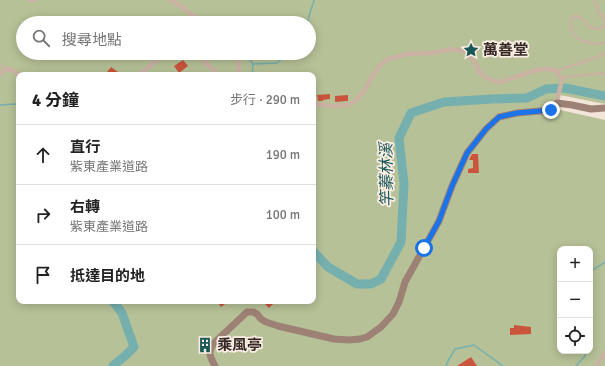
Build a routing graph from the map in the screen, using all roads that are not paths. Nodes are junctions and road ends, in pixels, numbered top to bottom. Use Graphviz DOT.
graph roads {
  1 [pos="30,0"];
  2 [pos="34,0"];
  3 [pos="169,0"];
  4 [pos="594,0"];
  5 [pos="194,16"];
  6 [pos="605,43"];
  7 [pos="605,53"];
  8 [pos="157,60"];
  9 [pos="204,60"];
  10 [pos="239,60"];
  11 [pos="0,64"];
  12 [pos="6,70"];
  13 [pos="556,71"];
  14 [pos="143,72"];
  15 [pos="215,72"];
  16 [pos="238,72"];
  17 [pos="16,73"];
  18 [pos="0,74"];
  19 [pos="605,76"];
  20 [pos="562,79"];
  21 [pos="557,103"];
  22 [pos="316,104"];
  23 [pos="605,108"];
  24 [pos="605,353"];
  25 [pos="215,366"];
  26 [pos="596,366"];
  1 -- 2 [label="street"];
  3 -- 5 [label="street"];
  4 -- 6 [label="lane"];
  7 -- 13 [label="lane"];
  8 -- 14 [label="street"];
  9 -- 15 [label="street"];
  10 -- 16 [label="street"];
  11 -- 12 [label="lane"];
  12 -- 17 [label="street"];
  12 -- 18 [label="street"];
  13 -- 20 [label="street"];
  13 -- 22 [label="street"];
  19 -- 20 [label="lane"];
  20 -- 21 [label="street"];
  21 -- 23 [label="street"];
  21 -- 25 [label="street"];
  24 -- 26 [label="street"];
}
